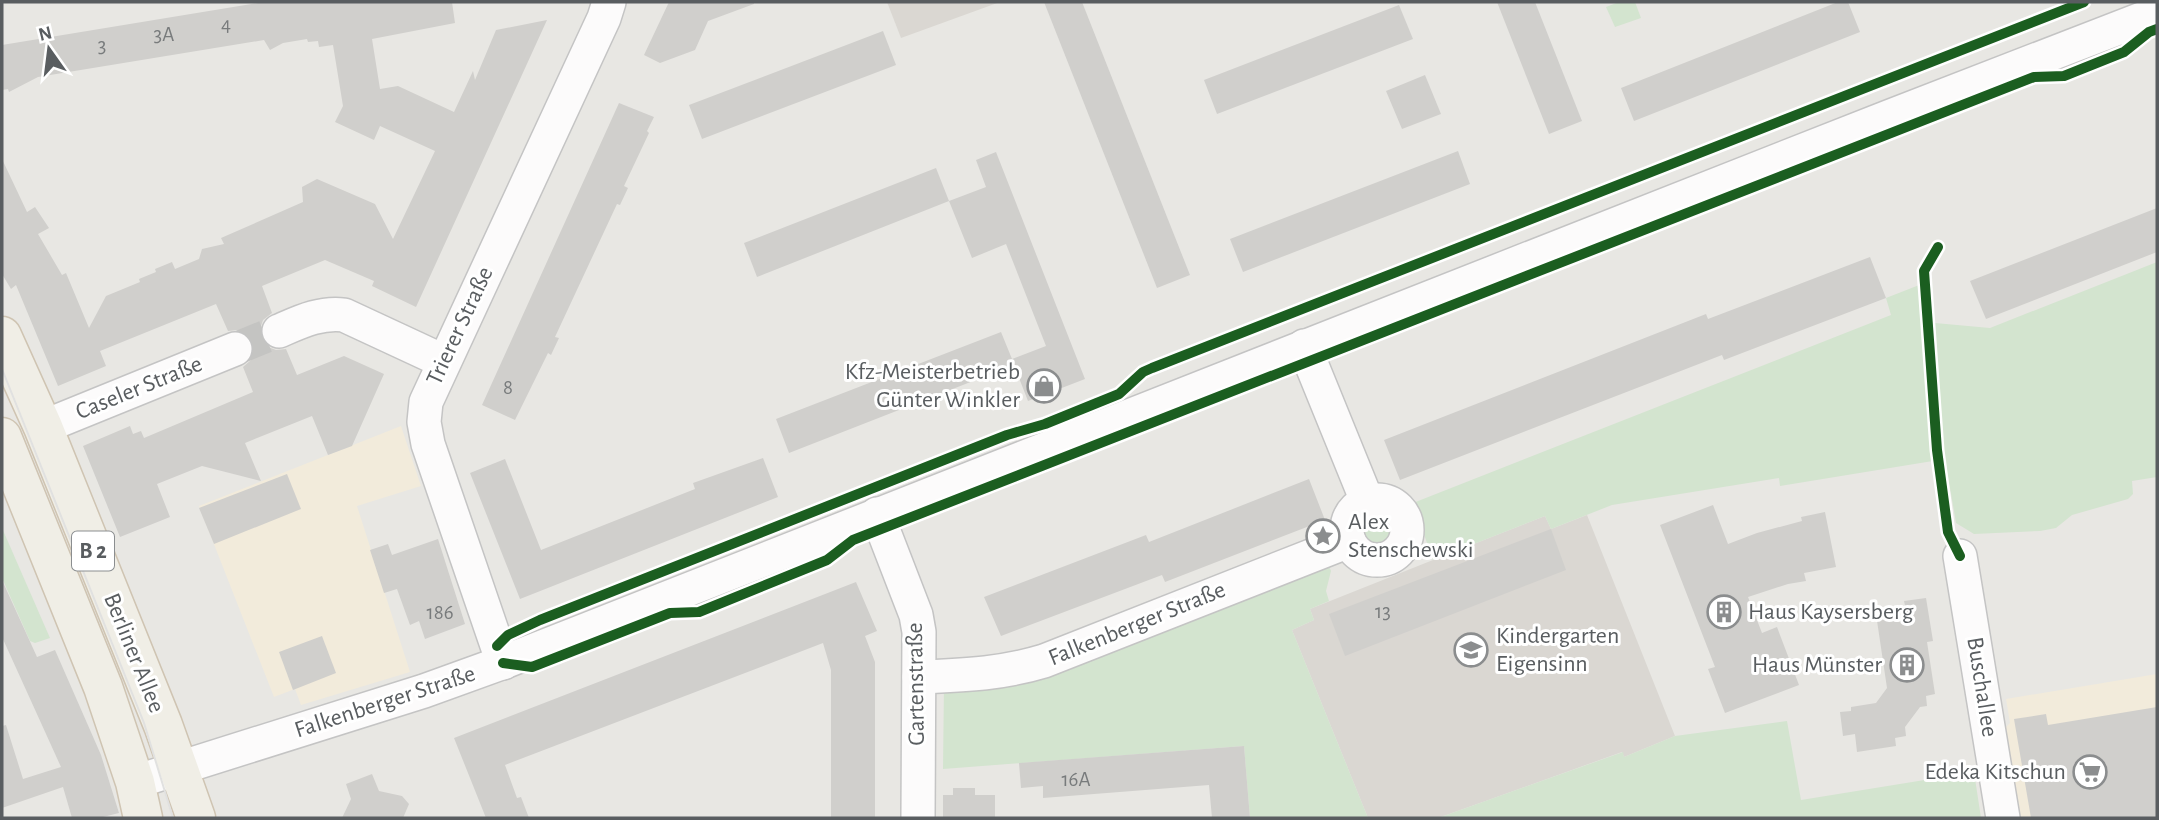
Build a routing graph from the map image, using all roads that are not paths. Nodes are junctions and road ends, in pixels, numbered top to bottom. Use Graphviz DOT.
graph roads {
  1 [pos="609,2"];
  2 [pos="2157,13"];
  3 [pos="278,331"];
  4 [pos="2,336"];
  5 [pos="1304,346"];
  6 [pos="235,349"];
  7 [pos="443,361"];
  8 [pos="43,427"];
  9 [pos="2,437"];
  10 [pos="1367,501"];
  11 [pos="877,514"];
  12 [pos="1349,541"];
  13 [pos="1961,556"];
  14 [pos="503,663"];
  15 [pos="919,677"];
  16 [pos="178,769"];
  17 [pos="139,800"];
  18 [pos="196,818"];
  19 [pos="918,818"];
  20 [pos="2003,818"];
  1 -- 7 [label="street, Trierer Straße"];
  2 -- 5 [label="street, Falkenberger Straße"];
  3 -- 7 [label="street"];
  4 -- 8 [label="main road, Berliner Allee / B 2"];
  5 -- 10 [label="street"];
  5 -- 11 [label="street, Falkenberger Straße"];
  6 -- 8 [label="street, Caseler Straße"];
  7 -- 14 [label="street, Trierer Straße"];
  8 -- 16 [label="main road, Berliner Allee / B 2"];
  9 -- 17 [label="main road, Berliner Allee / B 2"];
  10 -- 12 [label="street"];
  10 -- 12 [label="street"];
  11 -- 14 [label="street, Falkenberger Straße"];
  11 -- 15 [label="street, Gartenstraße"];
  12 -- 15 [label="street, Falkenberger Straße"];
  13 -- 20 [label="street, Buschallee"];
  14 -- 16 [label="street, Falkenberger Straße"];
  15 -- 19 [label="street, Gartenstraße"];
  16 -- 17 [label="street, Falkenberger Straße"];
  16 -- 18 [label="main road, Berliner Allee / B 2"];
}
